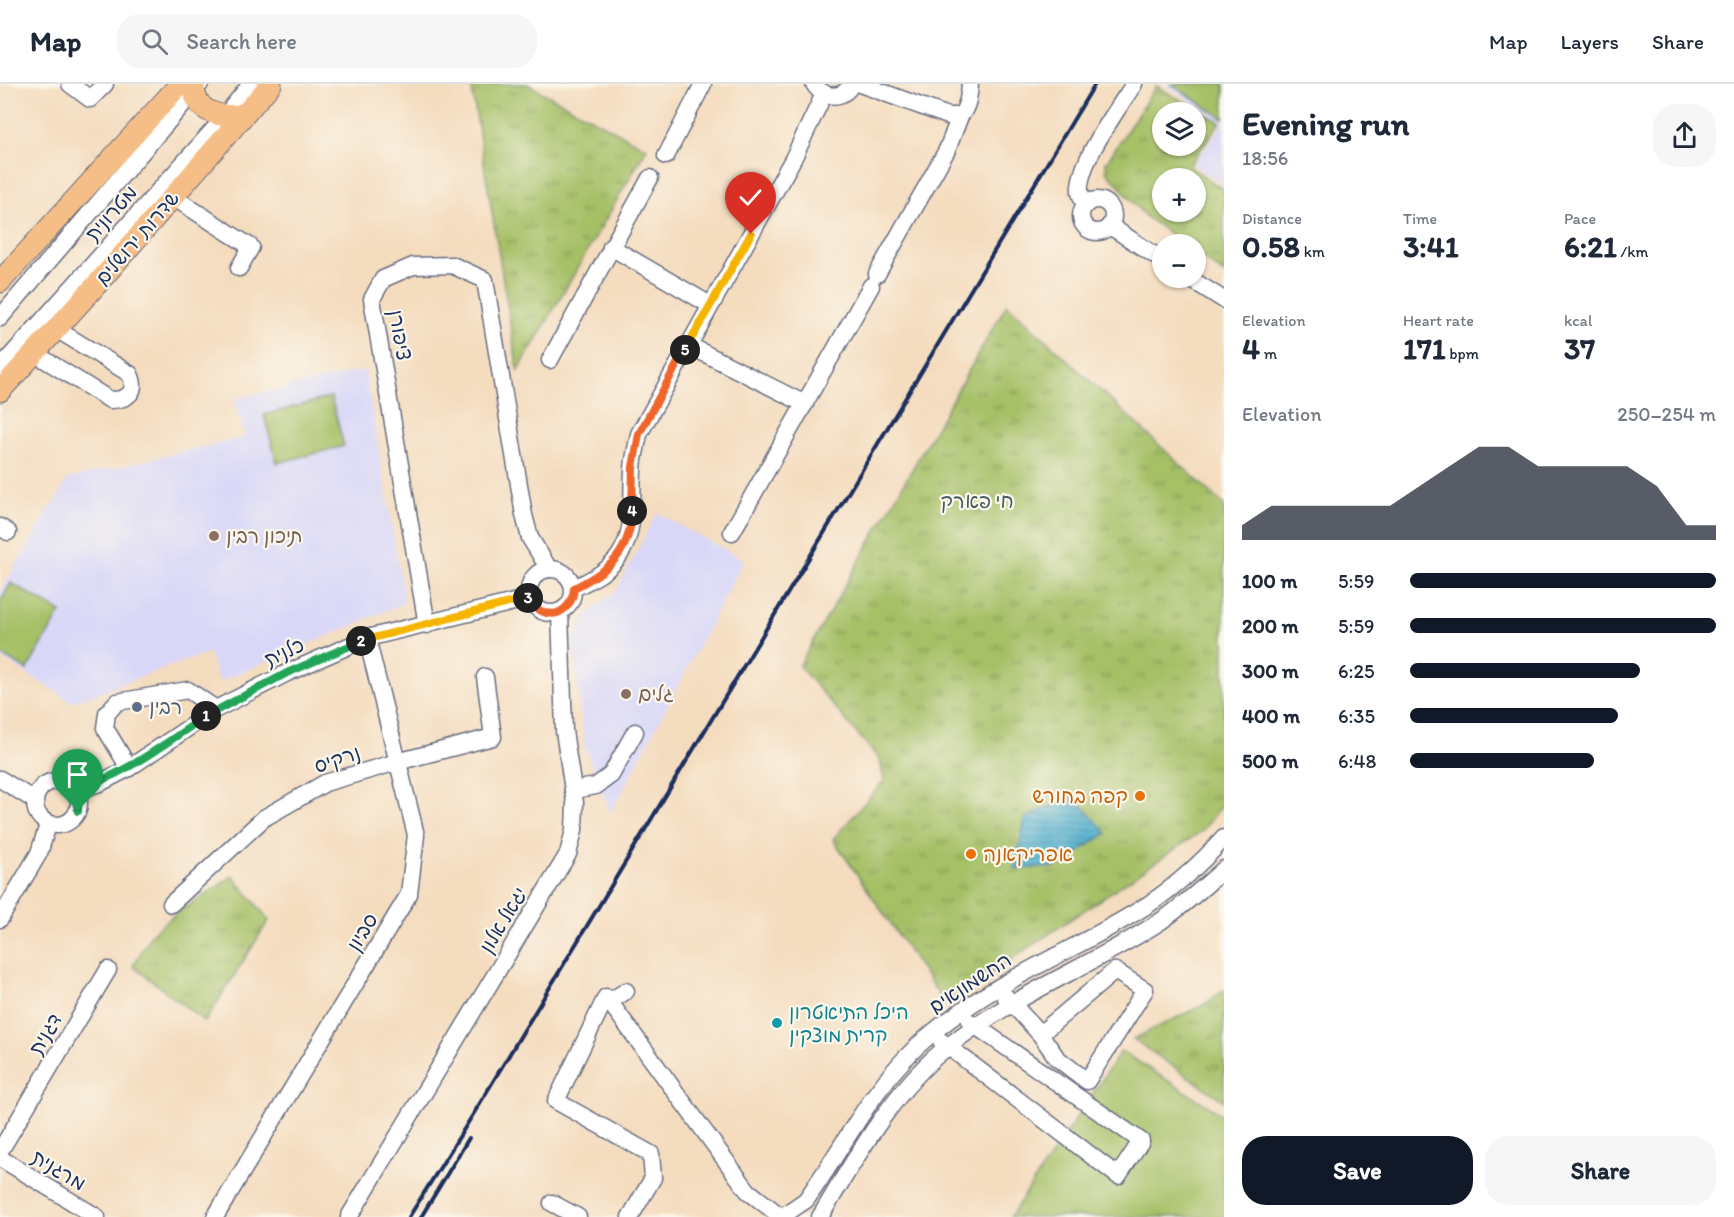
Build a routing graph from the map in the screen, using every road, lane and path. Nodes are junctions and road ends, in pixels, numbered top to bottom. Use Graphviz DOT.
graph roads {
  1 [pos="70,84"];
  2 [pos="105,84"];
  3 [pos="251,84"];
  4 [pos="271,84"];
  5 [pos="703,84"];
  6 [pos="852,84"];
  7 [pos="860,84"];
  8 [pos="970,84"];
  9 [pos="1134,84"];
  10 [pos="192,86"];
  11 [pos="819,89"];
  12 [pos="246,113"];
  13 [pos="223,116"];
  14 [pos="960,116"];
  15 [pos="666,156"];
  16 [pos="650,178"];
  17 [pos="173,197"];
  18 [pos="1085,205"];
  19 [pos="1110,226"];
  20 [pos="611,247"];
  21 [pos="1152,253"];
  22 [pos="239,268"];
  23 [pos="0,282"];
  24 [pos="1205,288"];
  25 [pos="1224,300"];
  26 [pos="710,305"];
  27 [pos="0,318"];
  28 [pos="56,329"];
  29 [pos="688,345"];
  30 [pos="34,353"];
  31 [pos="550,360"];
  32 [pos="0,368"];
  33 [pos="0,391"];
  34 [pos="805,404"];
  35 [pos="732,532"];
  36 [pos="549,569"];
  37 [pos="574,588"];
  38 [pos="530,598"];
  39 [pos="560,612"];
  40 [pos="427,625"];
  41 [pos="367,638"];
  42 [pos="485,676"];
  43 [pos="216,709"];
  44 [pos="635,732"];
  45 [pos="397,762"];
  46 [pos="129,768"];
  47 [pos="1,781"];
  48 [pos="75,790"];
  49 [pos="573,790"];
  50 [pos="34,800"];
  51 [pos="48,825"];
  52 [pos="1224,838"];
  53 [pos="1224,869"];
  54 [pos="171,904"];
  55 [pos="0,919"];
  56 [pos="108,970"];
  57 [pos="999,988"];
  58 [pos="626,991"];
  59 [pos="608,999"];
  60 [pos="1011,1004"];
  61 [pos="959,1013"];
  62 [pos="976,1026"];
  63 [pos="931,1033"];
  64 [pos="1040,1034"];
  65 [pos="948,1046"];
  66 [pos="0,1151"];
  67 [pos="0,1158"];
  68 [pos="552,1203"];
  69 [pos="781,1215"];
  70 [pos="97,1217"];
  71 [pos="215,1217"];
  72 [pos="349,1217"];
  73 [pos="578,1217"];
  74 [pos="630,1217"];
  75 [pos="803,1217"];
  76 [pos="820,1217"];
  1 -- 2 [label="street"];
  3 -- 13 [label="street, מטרונית"];
  4 -- 12 [label="main road, שדרות ירושלים"];
  5 -- 15 [label="street"];
  6 -- 11 [label="street"];
  7 -- 14 [label="street"];
  8 -- 14 [label="street"];
  9 -- 18 [label="street"];
  10 -- 13 [label="main road"];
  10 -- 23 [label="main road"];
  10 -- 27 [label="street, מטרונית"];
  11 -- 26 [label="street"];
  12 -- 13 [label="main road"];
  12 -- 17 [label="main road, שדרות ירושלים"];
  13 -- 32 [label="street, מטרונית"];
  14 -- 34 [label="street"];
  16 -- 20 [label="street"];
  17 -- 22 [label="street"];
  17 -- 28 [label="main road, שדרות ירושלים"];
  18 -- 19 [label="street"];
  18 -- 19 [label="street"];
  19 -- 21 [label="street"];
  20 -- 26 [label="street"];
  20 -- 31 [label="street"];
  24 -- 25 [label="street"];
  26 -- 29 [label="street"];
  28 -- 30 [label="main road, שדרות ירושלים"];
  28 -- 30 [label="street"];
  29 -- 34 [label="street"];
  29 -- 37 [label="street"];
  30 -- 33 [label="main road, שדרות ירושלים"];
  34 -- 35 [label="street"];
  36 -- 37 [label="street"];
  36 -- 38 [label="street"];
  36 -- 40 [label="street, ציפורן"];
  37 -- 39 [label="street"];
  38 -- 39 [label="street"];
  38 -- 40 [label="street, כלנית"];
  39 -- 49 [label="street, יגאל אלון"];
  40 -- 41 [label="street, כלנית"];
  41 -- 43 [label="street, כלנית"];
  41 -- 45 [label="street, סביון"];
  42 -- 45 [label="street, נרקיס"];
  43 -- 46 [label="street, כלנית"];
  43 -- 46 [label="street"];
  44 -- 49 [label="street"];
  45 -- 54 [label="street, נרקיס"];
  45 -- 71 [label="street, סביון"];
  46 -- 48 [label="street, כלנית"];
  47 -- 50 [label="street"];
  48 -- 50 [label="street"];
  48 -- 51 [label="street"];
  49 -- 72 [label="street, יגאל אלון"];
  50 -- 51 [label="street"];
  51 -- 55 [label="street"];
  52 -- 57 [label="street, החשמונאים"];
  53 -- 60 [label="street, החשמונאים"];
  56 -- 66 [label="street, דגנית"];
  57 -- 60 [label="street"];
  57 -- 61 [label="street, החשמונאים"];
  58 -- 59 [label="street"];
  59 -- 69 [label="street"];
  59 -- 74 [label="street"];
  60 -- 62 [label="street, החשמונאים"];
  60 -- 64 [label="street"];
  61 -- 62 [label="street"];
  61 -- 63 [label="street, החשמונאים"];
  62 -- 65 [label="street, החשמונאים"];
  62 -- 65 [label="street"];
  63 -- 65 [label="street"];
  63 -- 69 [label="street, החשמונאים"];
  64 -- 64 [label="street"];
  65 -- 76 [label="street, החשמונאים"];
  67 -- 70 [label="street, מרגנית"];
  68 -- 73 [label="street"];
  69 -- 75 [label="street"];
}
